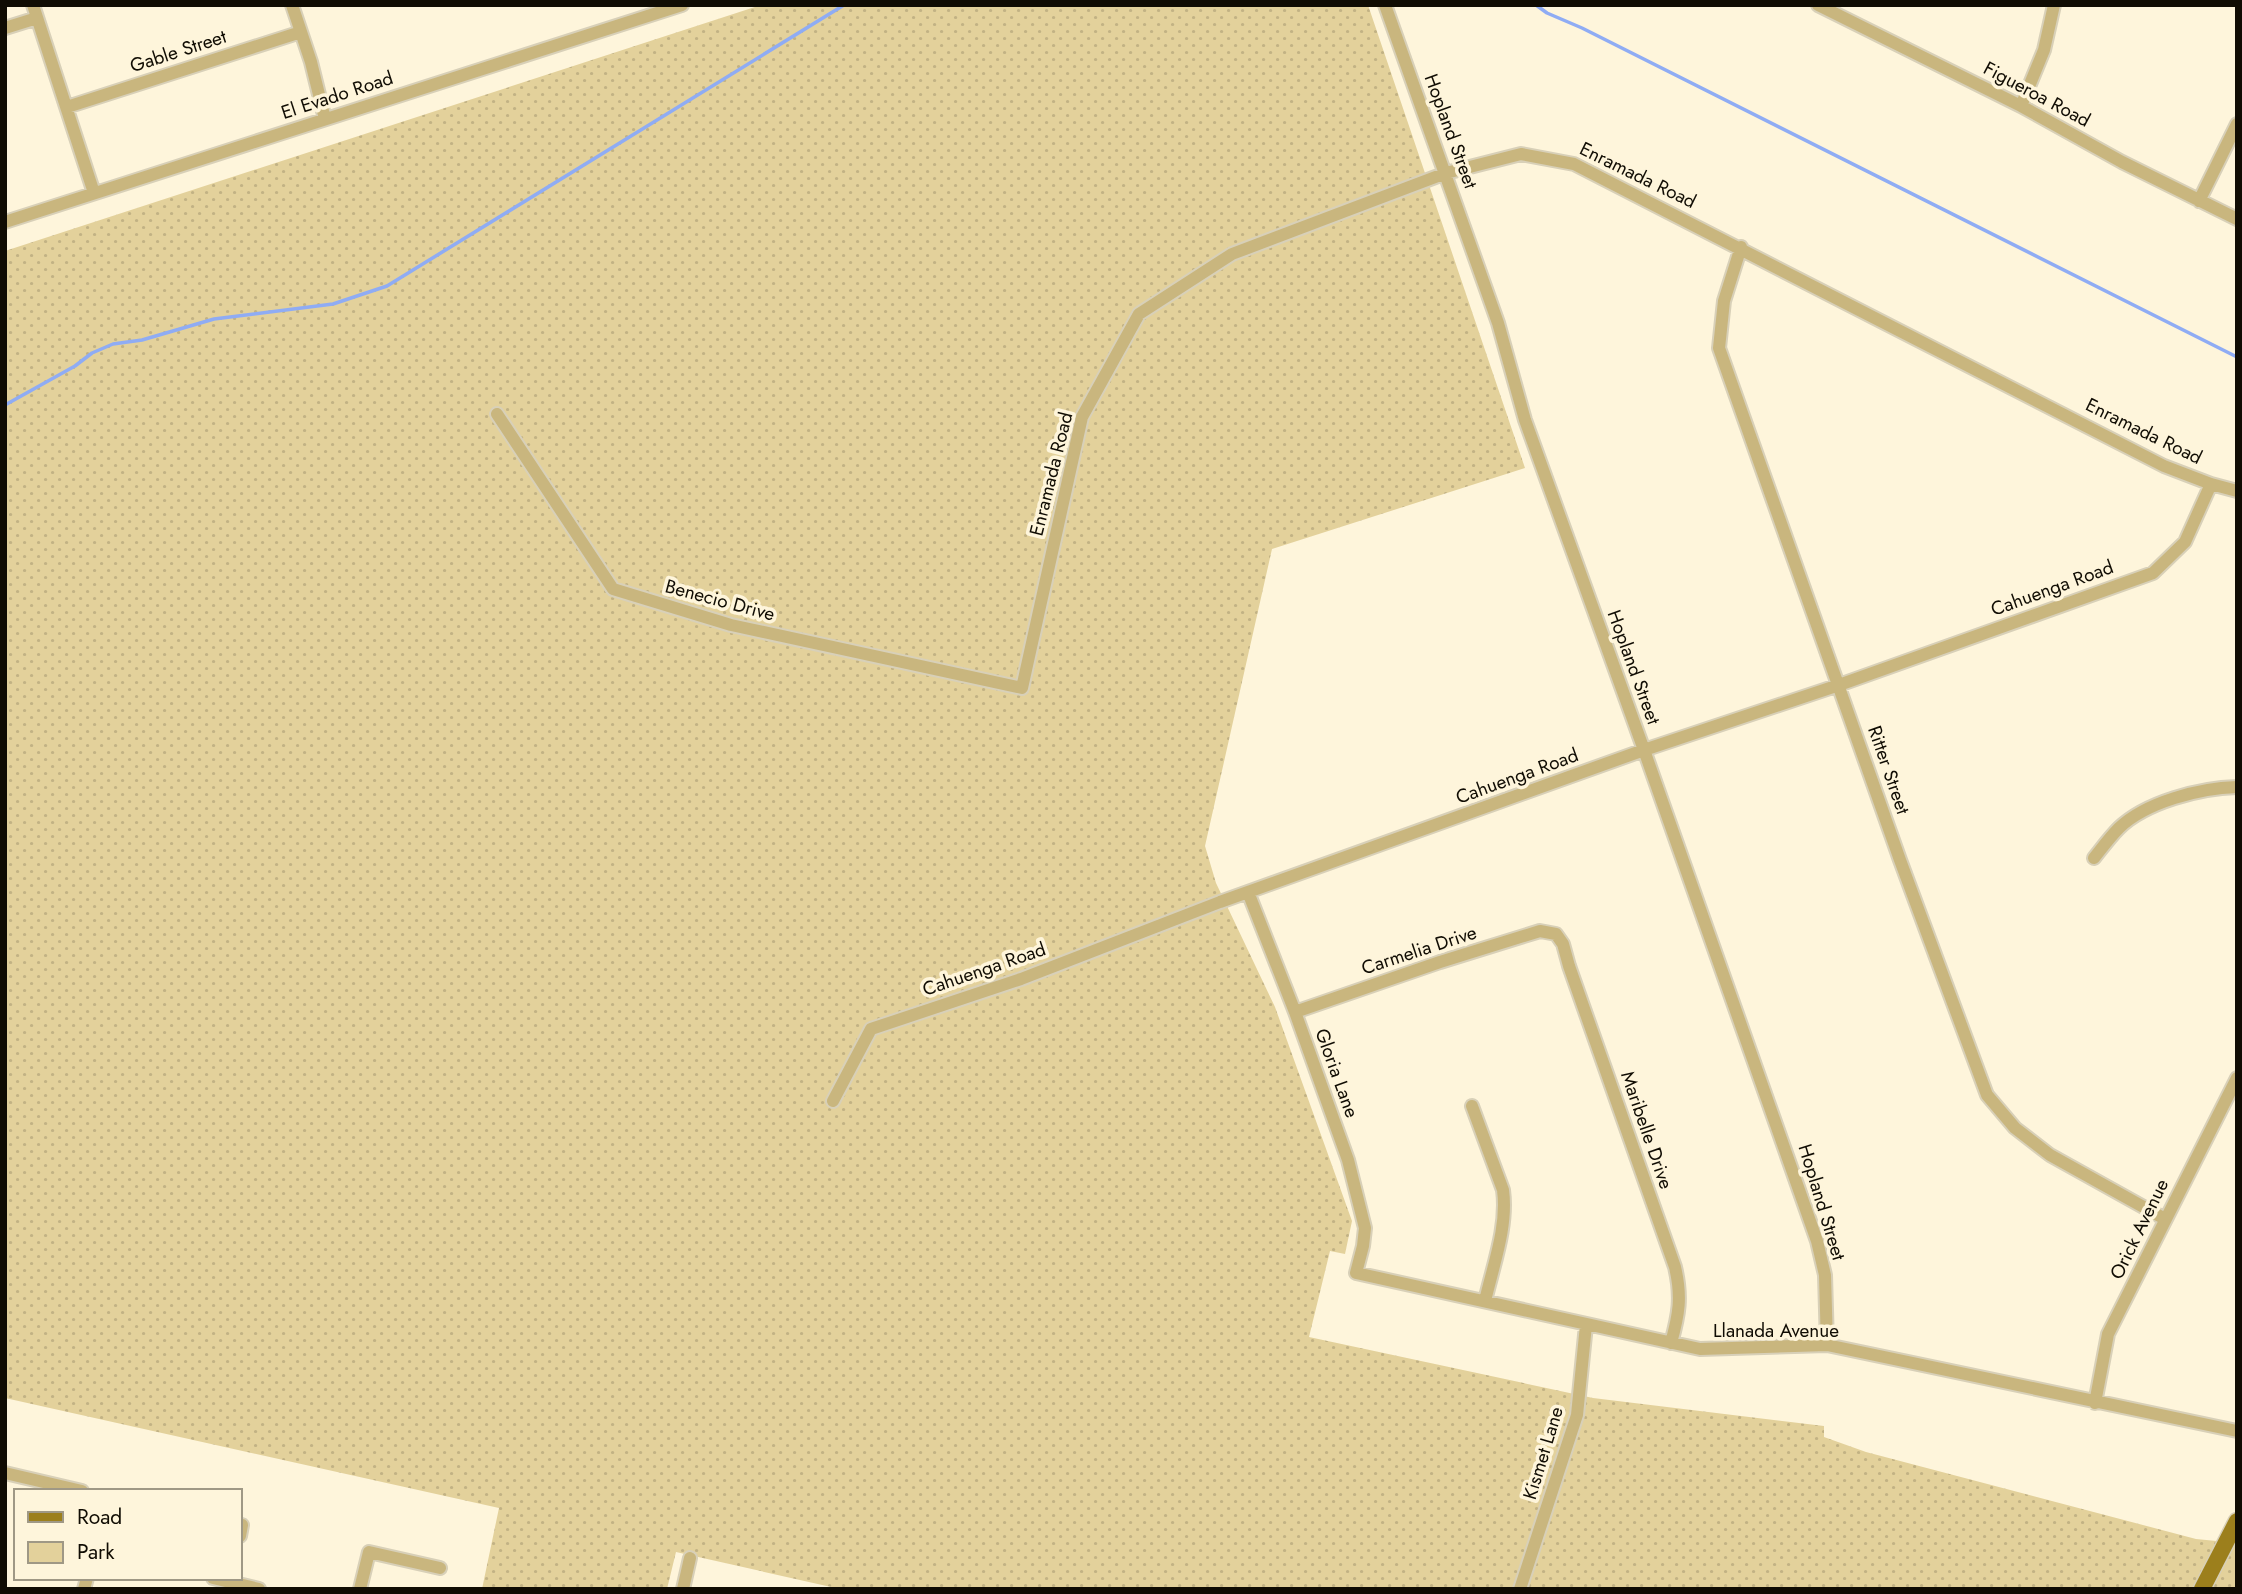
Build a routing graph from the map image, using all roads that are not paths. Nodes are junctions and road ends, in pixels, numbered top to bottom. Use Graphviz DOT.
graph roads {
  1 [pos="292,5"];
  2 [pos="682,5"];
  3 [pos="1385,5"];
  4 [pos="1818,5"];
  5 [pos="2054,5"];
  6 [pos="35,11"];
  7 [pos="5,28"];
  8 [pos="301,32"];
  9 [pos="2021,106"];
  10 [pos="67,107"];
  11 [pos="325,119"];
  12 [pos="2237,124"];
  13 [pos="1446,173"];
  14 [pos="94,193"];
  15 [pos="2199,201"];
  16 [pos="2237,219"];
  17 [pos="5,222"];
  18 [pos="1741,247"];
  19 [pos="498,414"];
  20 [pos="2211,484"];
  21 [pos="2237,491"];
  22 [pos="1839,685"];
  23 [pos="1021,688"];
  24 [pos="1644,750"];
  25 [pos="2237,787"];
  26 [pos="2094,858"];
  27 [pos="1248,892"];
  28 [pos="1556,934"];
  29 [pos="1295,1012"];
  30 [pos="2237,1078"];
  31 [pos="833,1101"];
  32 [pos="1472,1106"];
  33 [pos="2165,1219"];
  34 [pos="1356,1273"];
  35 [pos="1485,1301"];
  36 [pos="1586,1325"];
  37 [pos="1671,1343"];
  38 [pos="1827,1345"];
  39 [pos="2095,1403"];
  40 [pos="2237,1431"];
  41 [pos="5,1473"];
  42 [pos="73,1489"];
  43 [pos="2237,1521"];
  44 [pos="690,1558"];
  45 [pos="440,1568"];
  46 [pos="230,1580"];
  47 [pos="259,1589"];
  48 [pos="360,1589"];
  49 [pos="683,1589"];
  50 [pos="1520,1589"];
  51 [pos="2202,1589"];
  1 -- 8 [label="street"];
  2 -- 11 [label="street, El Evado Road"];
  3 -- 13 [label="street, Hopland Street"];
  4 -- 9 [label="street, Figueroa Road"];
  5 -- 9 [label="street"];
  6 -- 7 [label="street"];
  6 -- 10 [label="street"];
  8 -- 10 [label="street, Gable Street"];
  8 -- 11 [label="street"];
  9 -- 15 [label="street, Figueroa Road"];
  10 -- 14 [label="street"];
  11 -- 14 [label="street, El Evado Road"];
  12 -- 15 [label="street"];
  13 -- 18 [label="street, Enramada Road"];
  13 -- 23 [label="street, Enramada Road"];
  13 -- 24 [label="street, Hopland Street"];
  14 -- 17 [label="street, El Evado Road"];
  15 -- 16 [label="street, Figueroa Road"];
  18 -- 20 [label="street, Enramada Road"];
  18 -- 22 [label="street, Ritter Street"];
  19 -- 23 [label="street, Benecio Drive"];
  20 -- 21 [label="street, Enramada Road"];
  20 -- 22 [label="street, Cahuenga Road"];
  22 -- 24 [label="street, Cahuenga Road"];
  22 -- 33 [label="street, Ritter Street"];
  24 -- 27 [label="street, Cahuenga Road"];
  24 -- 38 [label="street, Hopland Street"];
  25 -- 26 [label="street"];
  27 -- 29 [label="street, Gloria Lane"];
  27 -- 31 [label="street, Cahuenga Road"];
  28 -- 29 [label="street, Carmelia Drive"];
  28 -- 37 [label="street, Maribelle Drive"];
  29 -- 34 [label="street, Gloria Lane"];
  30 -- 33 [label="street, Orick Avenue"];
  32 -- 35 [label="street"];
  33 -- 39 [label="street, Orick Avenue"];
  34 -- 35 [label="street, Llanada Avenue"];
  35 -- 36 [label="street, Llanada Avenue"];
  36 -- 37 [label="street, Llanada Avenue"];
  36 -- 50 [label="street, Kismet Lane"];
  37 -- 38 [label="street, Llanada Avenue"];
  38 -- 39 [label="street, Llanada Avenue"];
  39 -- 40 [label="street, Llanada Avenue"];
  41 -- 42 [label="street"];
  43 -- 51 [label="main road"];
  44 -- 49 [label="street"];
  45 -- 48 [label="street"];
  46 -- 47 [label="street"];
}
